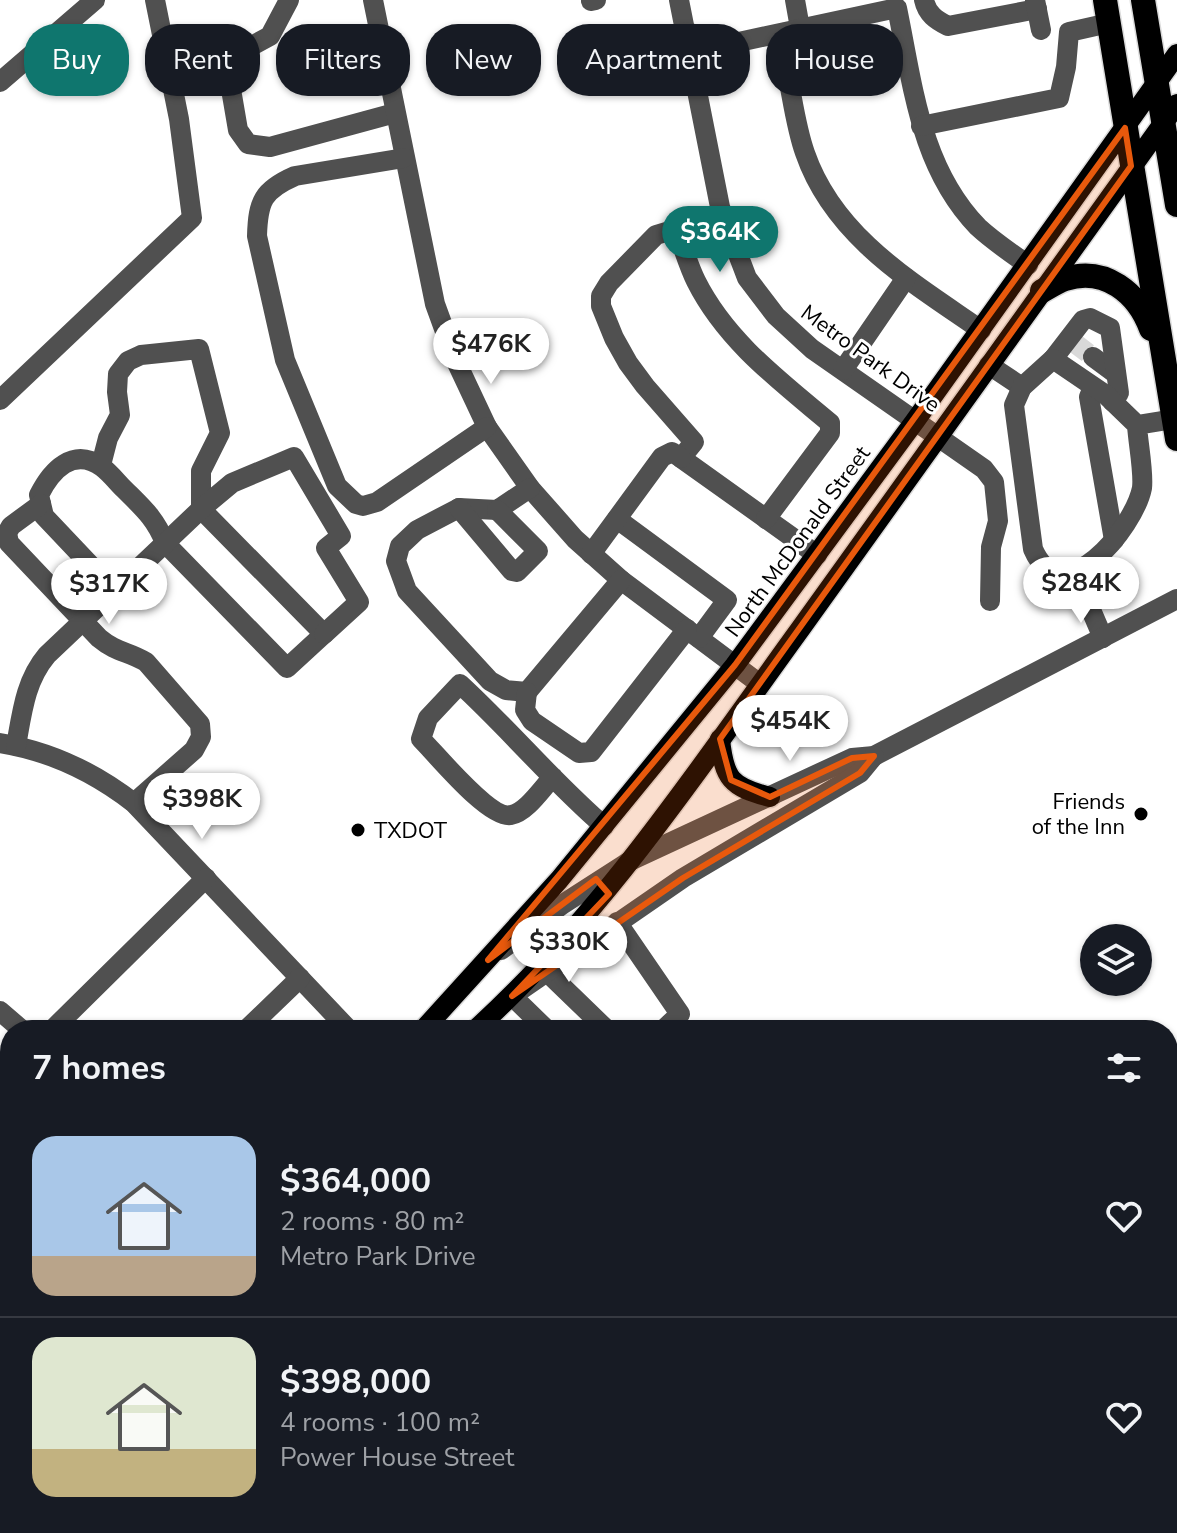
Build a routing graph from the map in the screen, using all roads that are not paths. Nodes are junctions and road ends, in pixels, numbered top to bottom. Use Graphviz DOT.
graph roads {
  1 [pos="95,0"];
  2 [pos="155,0"];
  3 [pos="289,0"];
  4 [pos="373,0"];
  5 [pos="679,0"];
  6 [pos="795,0"];
  7 [pos="924,0"];
  8 [pos="1143,0"];
  9 [pos="1036,4"];
  10 [pos="1107,12"];
  11 [pos="684,24"];
  12 [pos="799,24"];
  13 [pos="819,24"];
  14 [pos="900,24"];
  15 [pos="1041,30"];
  16 [pos="903,38"];
  17 [pos="1177,54"];
  18 [pos="0,82"];
  19 [pos="1156,84"];
  20 [pos="699,96"];
  21 [pos="792,96"];
  22 [pos="395,113"];
  23 [pos="1170,113"];
  24 [pos="921,126"];
  25 [pos="1125,128"];
  26 [pos="404,158"];
  27 [pos="1131,166"];
  28 [pos="1177,205"];
  29 [pos="722,215"];
  30 [pos="676,229"];
  31 [pos="1028,265"];
  32 [pos="906,278"];
  33 [pos="1042,291"];
  34 [pos="981,330"];
  35 [pos="1093,357"];
  36 [pos="1053,359"];
  37 [pos="989,365"];
  38 [pos="843,370"];
  39 [pos="1165,370"];
  40 [pos="1116,374"];
  41 [pos="1022,387"];
  42 [pos="1093,387"];
  43 [pos="0,400"];
  44 [pos="1113,402"];
  45 [pos="915,421"];
  46 [pos="1137,425"];
  47 [pos="487,427"];
  48 [pos="1175,429"];
  49 [pos="938,437"];
  50 [pos="681,458"];
  51 [pos="101,465"];
  52 [pos="530,488"];
  53 [pos="41,504"];
  54 [pos="459,508"];
  55 [pos="201,509"];
  56 [pos="497,510"];
  57 [pos="1028,516"];
  58 [pos="617,519"];
  59 [pos="766,519"];
  60 [pos="998,521"];
  61 [pos="1114,540"];
  62 [pos="165,543"];
  63 [pos="591,554"];
  64 [pos="817,555"];
  65 [pos="1074,570"];
  66 [pos="621,580"];
  67 [pos="115,591"];
  68 [pos="1177,599"];
  69 [pos="990,601"];
  70 [pos="84,620"];
  71 [pos="324,634"];
  72 [pos="693,634"];
  73 [pos="1103,638"];
  74 [pos="735,665"];
  75 [pos="760,684"];
  76 [pos="527,692"];
  77 [pos="720,739"];
  78 [pos="8,744"];
  79 [pos="874,756"];
  80 [pos="553,777"];
  81 [pos="770,797"];
  82 [pos="134,803"];
  83 [pos="604,826"];
  84 [pos="630,861"];
  85 [pos="206,878"];
  86 [pos="617,922"];
  87 [pos="488,960"];
  88 [pos="547,972"];
  89 [pos="300,978"];
  90 [pos="512,996"];
  91 [pos="62,1020"];
  92 [pos="256,1020"];
  93 [pos="340,1020"];
  94 [pos="432,1020"];
  95 [pos="486,1020"];
  96 [pos="537,1020"];
  97 [pos="597,1020"];
  98 [pos="674,1020"];
  1 -- 18 [label="street"];
  2 -- 43 [label="street"];
  3 -- 22 [label="street"];
  4 -- 22 [label="street"];
  5 -- 11 [label="street, Metro Park Drive"];
  6 -- 12 [label="street"];
  7 -- 9 [label="street"];
  8 -- 19 [label="highway"];
  9 -- 15 [label="street"];
  10 -- 24 [label="street"];
  10 -- 25 [label="highway"];
  13 -- 14 [label="street"];
  16 -- 24 [label="street"];
  17 -- 19 [label="main road, North McDonald Street"];
  19 -- 23 [label="highway"];
  19 -- 25 [label="main road, North McDonald Street"];
  20 -- 29 [label="street, Metro Park Drive"];
  21 -- 32 [label="street"];
  22 -- 26 [label="street"];
  23 -- 27 [label="main road"];
  23 -- 28 [label="highway"];
  24 -- 31 [label="street"];
  25 -- 27 [label="highway"];
  25 -- 31 [label="main road, North McDonald Street"];
  26 -- 47 [label="street"];
  26 -- 47 [label="street"];
  27 -- 33 [label="main road"];
  27 -- 39 [label="highway"];
  29 -- 30 [label="street"];
  29 -- 38 [label="street, Metro Park Drive"];
  30 -- 50 [label="street"];
  30 -- 59 [label="street"];
  31 -- 34 [label="main road, North McDonald Street"];
  32 -- 34 [label="street"];
  32 -- 38 [label="street"];
  33 -- 37 [label="main road"];
  33 -- 39 [label="highway"];
  34 -- 45 [label="main road, North McDonald Street"];
  35 -- 40 [label="street"];
  36 -- 40 [label="street"];
  36 -- 41 [label="street"];
  36 -- 42 [label="street"];
  37 -- 41 [label="street"];
  37 -- 49 [label="main road"];
  38 -- 45 [label="street, Metro Park Drive"];
  39 -- 48 [label="highway"];
  40 -- 44 [label="street"];
  41 -- 57 [label="street"];
  42 -- 44 [label="street"];
  42 -- 61 [label="street"];
  44 -- 46 [label="street"];
  45 -- 49 [label="street, Metro Park Drive"];
  45 -- 64 [label="main road, North McDonald Street"];
  46 -- 48 [label="street"];
  46 -- 61 [label="street"];
  47 -- 52 [label="street"];
  49 -- 60 [label="street, Metro Park Drive"];
  49 -- 75 [label="main road"];
  50 -- 58 [label="street"];
  50 -- 59 [label="street"];
  51 -- 53 [label="street"];
  51 -- 55 [label="street"];
  51 -- 62 [label="street"];
  52 -- 56 [label="street"];
  52 -- 63 [label="street"];
  53 -- 67 [label="street"];
  53 -- 70 [label="street"];
  54 -- 56 [label="street"];
  54 -- 56 [label="street"];
  54 -- 76 [label="street"];
  55 -- 62 [label="street"];
  55 -- 71 [label="street"];
  55 -- 71 [label="street"];
  57 -- 60 [label="street"];
  57 -- 65 [label="street"];
  58 -- 63 [label="street"];
  58 -- 72 [label="street"];
  59 -- 64 [label="street"];
  60 -- 69 [label="street, Metro Park Drive"];
  61 -- 65 [label="street"];
  62 -- 67 [label="street"];
  62 -- 71 [label="street"];
  63 -- 66 [label="street"];
  64 -- 74 [label="main road, North McDonald Street"];
  65 -- 73 [label="street"];
  66 -- 72 [label="street"];
  66 -- 76 [label="street"];
  67 -- 70 [label="street"];
  68 -- 73 [label="street"];
  70 -- 78 [label="street"];
  70 -- 82 [label="street"];
  72 -- 74 [label="street"];
  72 -- 76 [label="street"];
  73 -- 79 [label="street"];
  74 -- 75 [label="street"];
  74 -- 83 [label="main road, North McDonald Street"];
  75 -- 77 [label="main road"];
  77 -- 81 [label="main road"];
  77 -- 84 [label="main road"];
  78 -- 82 [label="street"];
  79 -- 81 [label="street"];
  79 -- 86 [label="street"];
  80 -- 80 [label="street"];
  80 -- 83 [label="street"];
  81 -- 84 [label="street"];
  82 -- 85 [label="street"];
  83 -- 87 [label="main road, North McDonald Street"];
  84 -- 87 [label="street"];
  84 -- 90 [label="main road"];
  85 -- 89 [label="street"];
  85 -- 91 [label="street"];
  86 -- 88 [label="street"];
  86 -- 98 [label="street"];
  87 -- 94 [label="main road, North McDonald Street"];
  88 -- 90 [label="street"];
  88 -- 97 [label="street"];
  89 -- 92 [label="street"];
  89 -- 93 [label="street"];
  90 -- 95 [label="main road"];
  90 -- 96 [label="street"];
}
